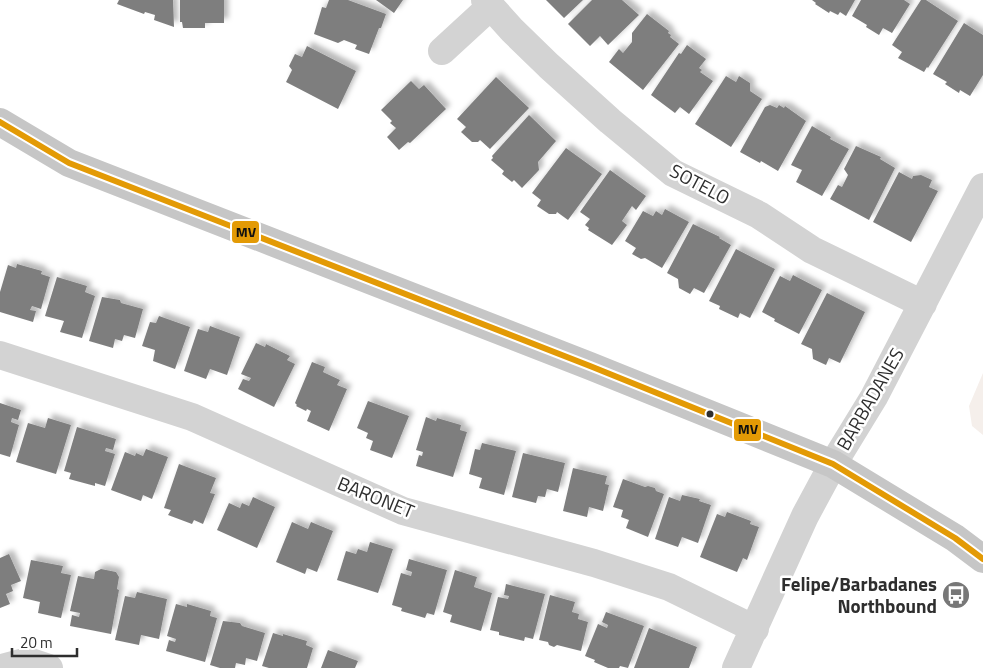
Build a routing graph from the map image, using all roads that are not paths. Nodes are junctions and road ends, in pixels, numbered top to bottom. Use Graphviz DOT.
graph roads {
  1 [pos="488,3"];
  2 [pos="442,51"];
  3 [pos="0,122"];
  4 [pos="983,187"];
  5 [pos="923,304"];
  6 [pos="0,355"];
  7 [pos="833,464"];
  8 [pos="983,559"];
  9 [pos="755,629"];
  10 [pos="2,668"];
  11 [pos="49,668"];
  12 [pos="736,668"];
  1 -- 2 [label="street"];
  1 -- 5 [label="street, SOTELO"];
  3 -- 7 [label="main road"];
  4 -- 5 [label="street, BARBADANES"];
  5 -- 7 [label="street, BARBADANES"];
  6 -- 9 [label="street, BARONET"];
  7 -- 8 [label="main road"];
  7 -- 9 [label="street, BARBADANES"];
  9 -- 12 [label="street, BARBADANES"];
  10 -- 11 [label="street"];
}
